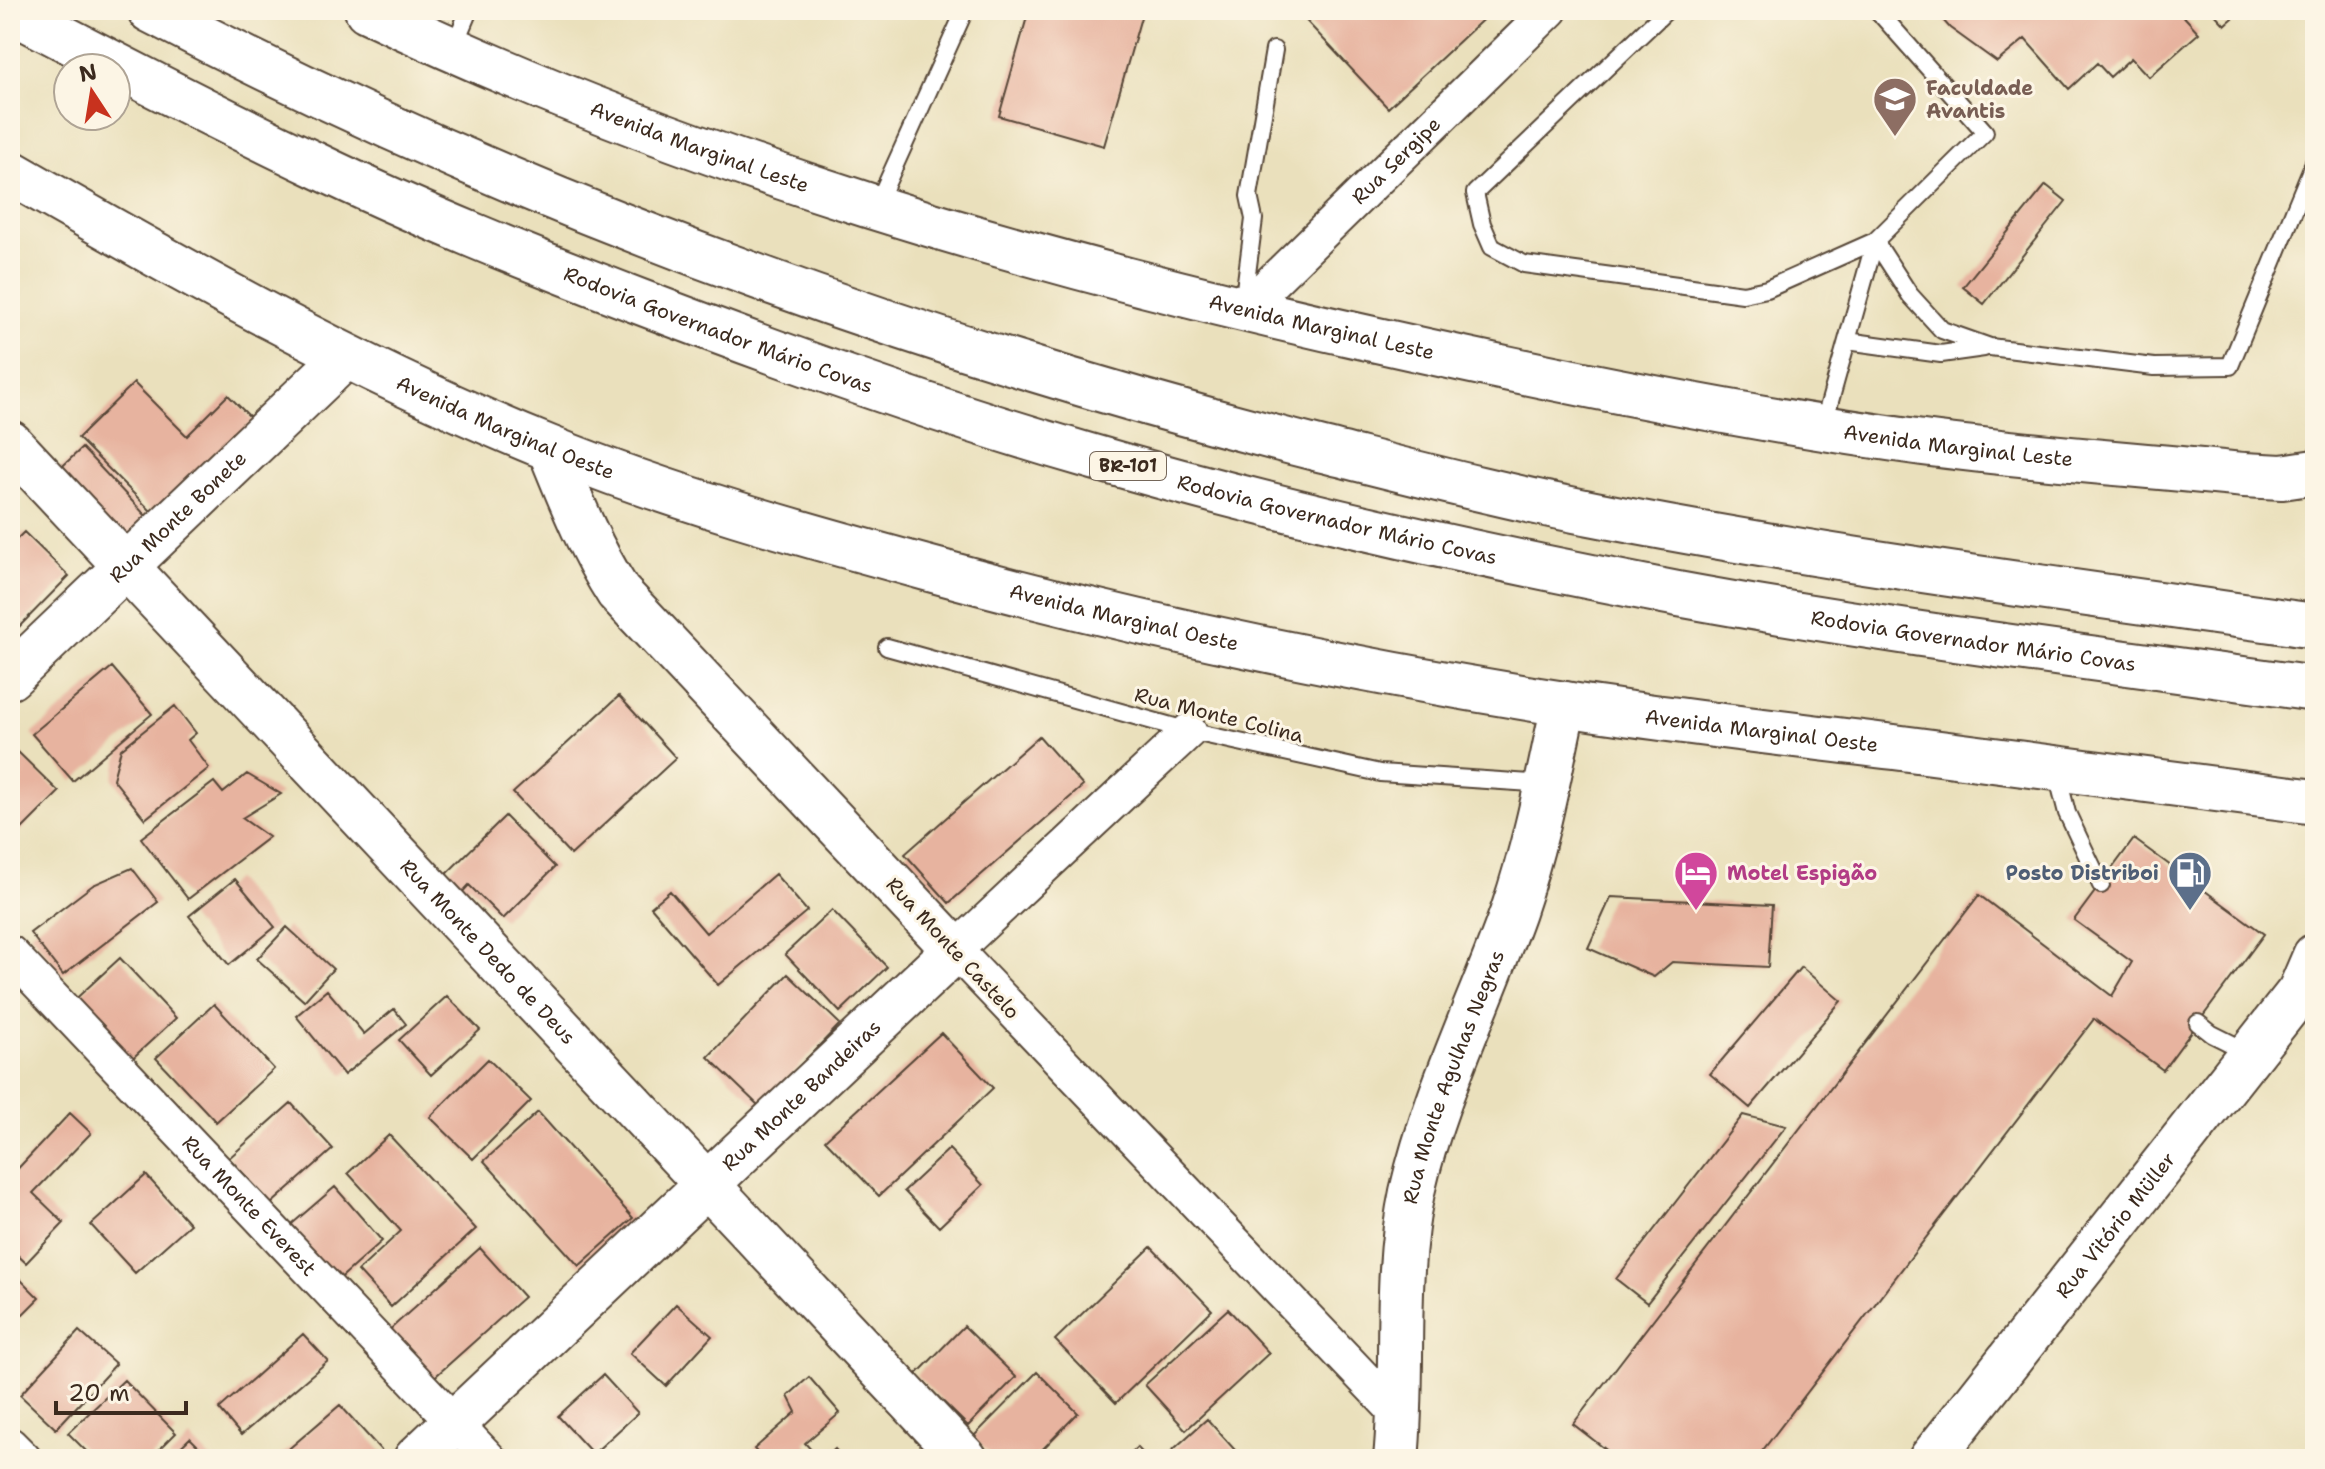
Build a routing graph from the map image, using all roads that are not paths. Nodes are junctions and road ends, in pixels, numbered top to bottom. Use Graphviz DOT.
graph roads {
  1 [pos="10,10"];
  2 [pos="150,10"];
  3 [pos="367,10"];
  4 [pos="469,10"];
  5 [pos="965,10"];
  6 [pos="1550,10"];
  7 [pos="1667,10"];
  8 [pos="1877,10"];
  9 [pos="1274,50"];
  10 [pos="452,51"];
  11 [pos="2315,160"];
  12 [pos="10,172"];
  13 [pos="875,208"];
  14 [pos="1875,241"];
  15 [pos="1243,310"];
  16 [pos="1847,341"];
  17 [pos="1990,347"];
  18 [pos="345,357"];
  19 [pos="1823,427"];
  20 [pos="10,443"];
  21 [pos="550,449"];
  22 [pos="2315,472"];
  23 [pos="127,567"];
  24 [pos="2315,626"];
  25 [pos="887,647"];
  26 [pos="10,677"];
  27 [pos="2315,689"];
  28 [pos="1564,704"];
  29 [pos="1189,731"];
  30 [pos="2056,769"];
  31 [pos="1547,784"];
  32 [pos="2315,802"];
  33 [pos="2101,885"];
  34 [pos="955,950"];
  35 [pos="10,953"];
  36 [pos="2310,977"];
  37 [pos="2198,1023"];
  38 [pos="2251,1053"];
  39 [pos="707,1184"];
  40 [pos="1400,1416"];
  41 [pos="454,1423"];
  42 [pos="10,1445"];
  43 [pos="24,1459"];
  44 [pos="416,1459"];
  45 [pos="489,1459"];
  46 [pos="965,1459"];
  47 [pos="1396,1459"];
  48 [pos="1931,1459"];
  1 -- 27 [label="main road, Rodovia Governador Mário Covas / BR-101"];
  2 -- 24 [label="main road"];
  3 -- 10 [label="main road, Avenida Marginal Leste"];
  4 -- 10 [label="lane"];
  5 -- 13 [label="lane"];
  6 -- 15 [label="street, Rua Sergipe"];
  7 -- 14 [label="lane"];
  8 -- 14 [label="lane"];
  9 -- 15 [label="lane"];
  10 -- 13 [label="main road, Avenida Marginal Leste"];
  11 -- 17 [label="lane"];
  12 -- 18 [label="main road, Avenida Marginal Oeste"];
  13 -- 15 [label="main road, Avenida Marginal Leste"];
  14 -- 16 [label="lane"];
  14 -- 17 [label="lane"];
  15 -- 19 [label="main road, Avenida Marginal Leste"];
  16 -- 17 [label="lane"];
  16 -- 19 [label="lane"];
  18 -- 21 [label="main road, Avenida Marginal Oeste"];
  18 -- 23 [label="main road, Rua Monte Bonete"];
  19 -- 22 [label="main road, Avenida Marginal Leste"];
  20 -- 23 [label="main road, Rua Monte Dedo de Deus"];
  21 -- 28 [label="main road, Avenida Marginal Oeste"];
  21 -- 34 [label="main road, Rua Monte Castelo"];
  23 -- 26 [label="main road, Rua Monte Bonete"];
  23 -- 39 [label="main road, Rua Monte Dedo de Deus"];
  25 -- 29 [label="lane, Rua Monte Colina"];
  28 -- 30 [label="main road, Avenida Marginal Oeste"];
  28 -- 31 [label="main road, Rua Monte Agulhas Negras"];
  29 -- 31 [label="lane, Rua Monte Colina"];
  29 -- 34 [label="street, Rua Monte Bandeiras"];
  30 -- 32 [label="main road, Avenida Marginal Oeste"];
  30 -- 33 [label="lane"];
  31 -- 40 [label="main road, Rua Monte Agulhas Negras"];
  34 -- 39 [label="main road, Rua Monte Bandeiras"];
  34 -- 40 [label="street, Rua Monte Castelo"];
  35 -- 41 [label="street, Rua Monte Everest"];
  36 -- 38 [label="main road, Rua Vitório Müller"];
  37 -- 38 [label="lane"];
  38 -- 48 [label="main road, Rua Vitório Müller"];
  39 -- 41 [label="main road, Rua Monte Bandeiras"];
  39 -- 46 [label="main road, Rua Monte Dedo de Deus"];
  40 -- 47 [label="main road, Rua Monte Agulhas Negras"];
  41 -- 44 [label="main road, Rua Monte Bandeiras"];
  41 -- 45 [label="street, Rua Monte Everest"];
  42 -- 43 [label="street"];
}
